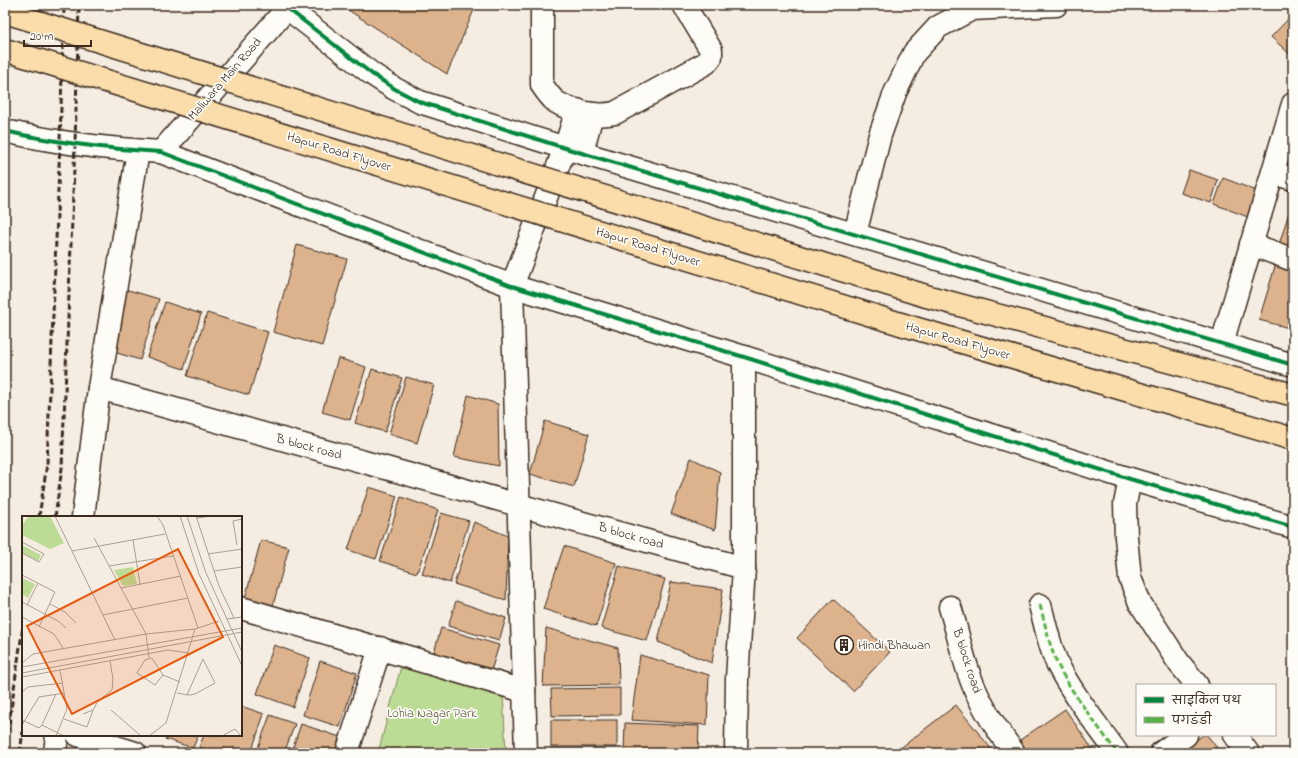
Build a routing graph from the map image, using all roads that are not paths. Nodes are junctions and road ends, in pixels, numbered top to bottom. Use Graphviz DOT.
graph roads {
  1 [pos="542,5"];
  2 [pos="684,5"];
  3 [pos="1056,5"];
  4 [pos="288,7"];
  5 [pos="5,12"];
  6 [pos="5,50"];
  7 [pos="1293,104"];
  8 [pos="584,112"];
  9 [pos="5,131"];
  10 [pos="138,151"];
  11 [pos="574,151"];
  12 [pos="161,152"];
  13 [pos="1283,176"];
  14 [pos="855,234"];
  15 [pos="1251,244"];
  16 [pos="1293,260"];
  17 [pos="512,286"];
  18 [pos="1222,343"];
  19 [pos="744,357"];
  20 [pos="1293,365"];
  21 [pos="99,388"];
  22 [pos="1291,395"];
  23 [pos="1286,437"];
  24 [pos="1130,479"];
  25 [pos="519,505"];
  26 [pos="83,516"];
  27 [pos="1293,527"];
  28 [pos="744,568"];
  29 [pos="1040,605"];
  30 [pos="950,607"];
  31 [pos="242,608"];
  32 [pos="380,648"];
  33 [pos="1196,684"];
  34 [pos="524,691"];
  35 [pos="57,736"];
  36 [pos="81,736"];
  37 [pos="1185,736"];
  38 [pos="1236,736"];
  39 [pos="55,753"];
  40 [pos="134,753"];
  41 [pos="347,753"];
  42 [pos="526,753"];
  43 [pos="736,753"];
  44 [pos="1014,753"];
  45 [pos="1117,753"];
  46 [pos="1161,753"];
  47 [pos="1248,753"];
  1 -- 8 [label="street"];
  2 -- 8 [label="street"];
  3 -- 14 [label="street"];
  4 -- 11 [label="street"];
  4 -- 12 [label="street, Maliwara Main Road"];
  5 -- 22 [label="main road, bridge"];
  6 -- 23 [label="main road, Hapur Road Flyover, bridge"];
  7 -- 13 [label="street"];
  8 -- 11 [label="street"];
  9 -- 10 [label="street"];
  10 -- 12 [label="street"];
  10 -- 21 [label="street"];
  11 -- 14 [label="street"];
  11 -- 17 [label="street"];
  12 -- 17 [label="street"];
  13 -- 15 [label="street"];
  14 -- 18 [label="street"];
  15 -- 16 [label="street"];
  15 -- 18 [label="street"];
  17 -- 19 [label="street"];
  17 -- 25 [label="street"];
  18 -- 20 [label="street"];
  19 -- 24 [label="street"];
  19 -- 28 [label="street"];
  21 -- 25 [label="street, B block road"];
  21 -- 26 [label="street"];
  24 -- 27 [label="street"];
  24 -- 33 [label="street"];
  25 -- 28 [label="street, B block road"];
  25 -- 34 [label="street"];
  28 -- 43 [label="street"];
  29 -- 45 [label="street"];
  30 -- 44 [label="street, B block road"];
  31 -- 32 [label="street"];
  32 -- 34 [label="street"];
  32 -- 41 [label="street"];
  34 -- 42 [label="street"];
  35 -- 39 [label="street"];
  36 -- 40 [label="street"];
  37 -- 46 [label="street"];
  38 -- 47 [label="street"];
}
